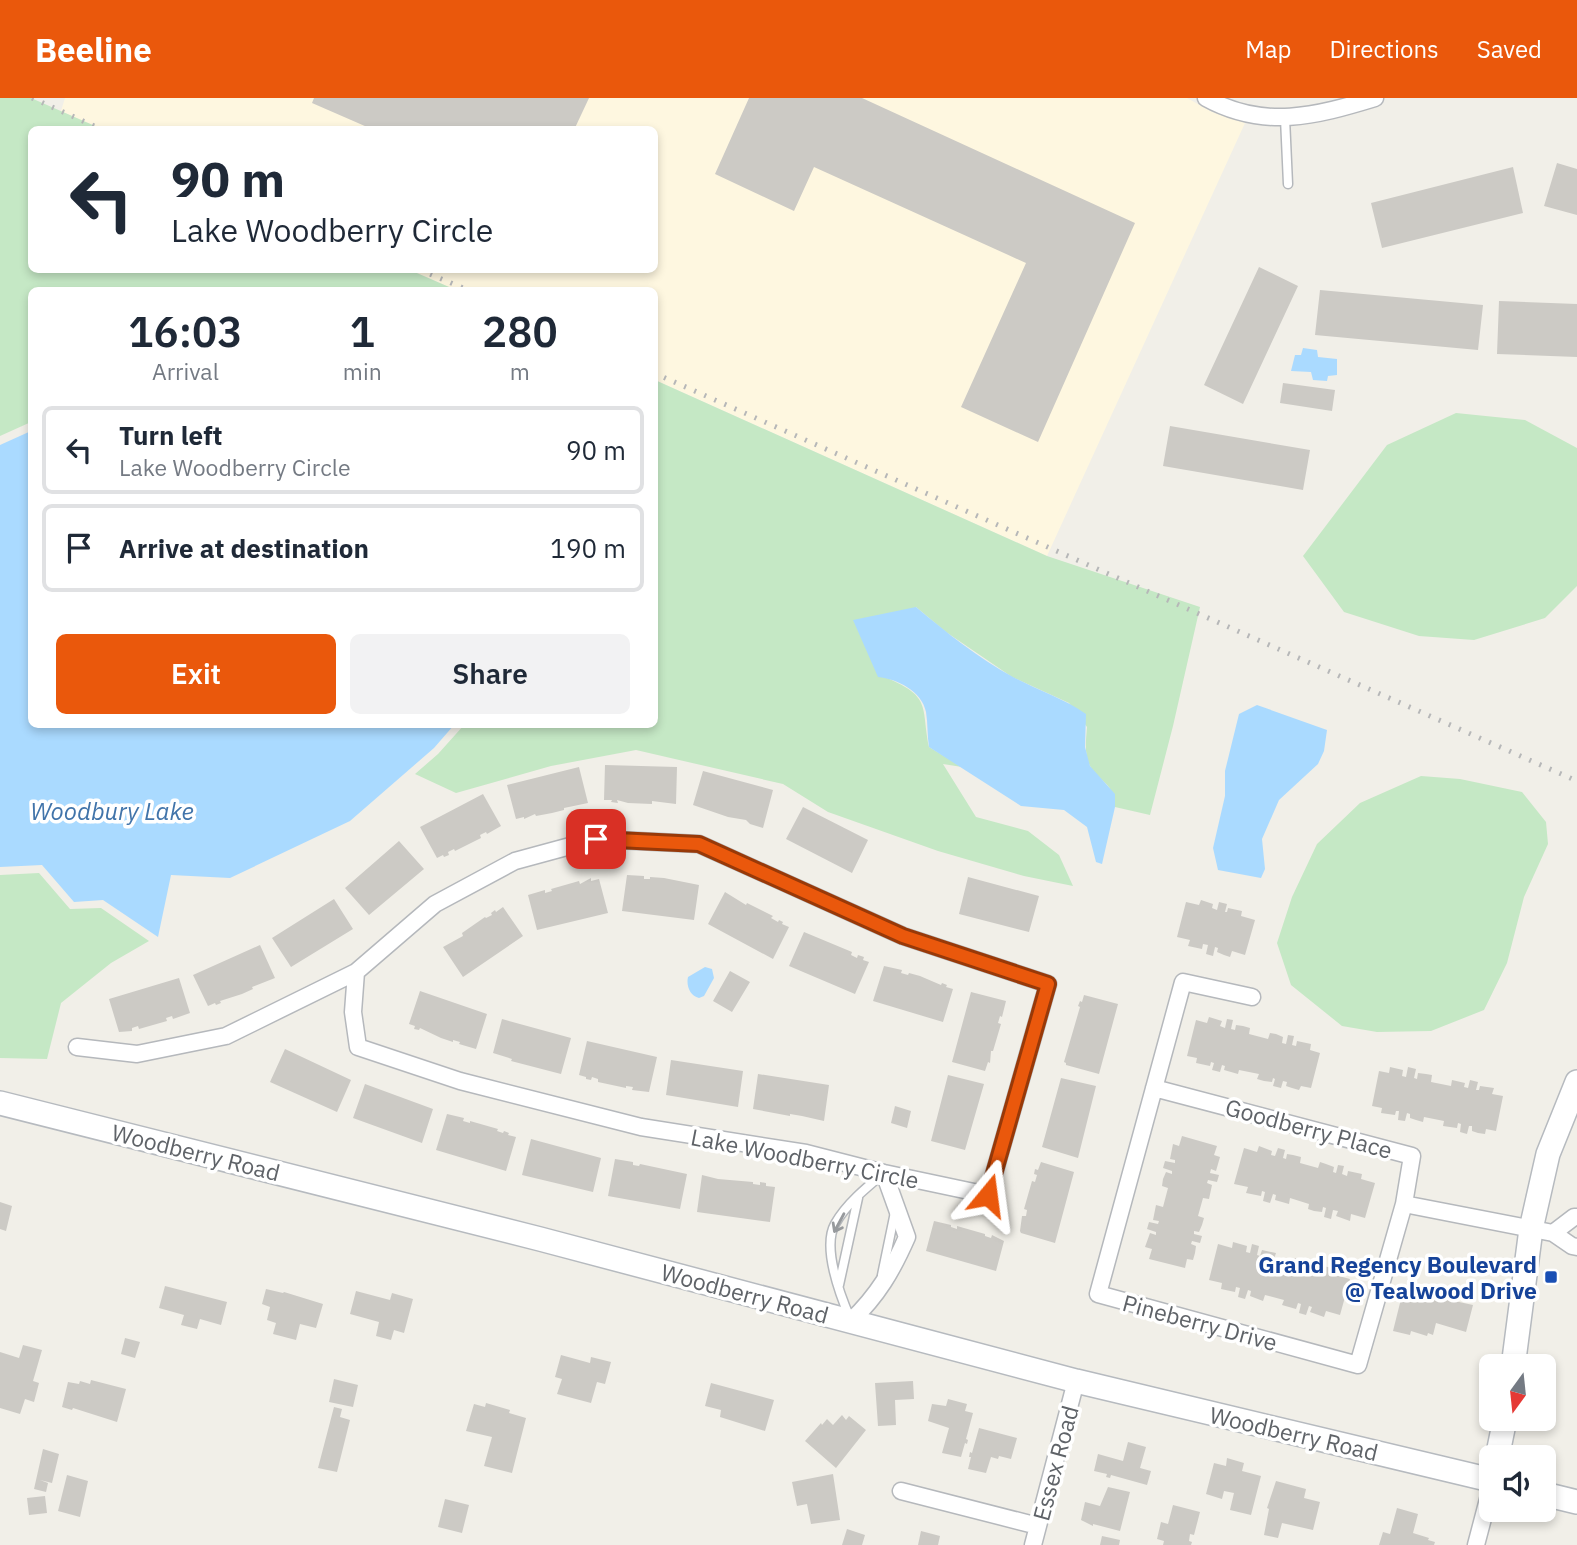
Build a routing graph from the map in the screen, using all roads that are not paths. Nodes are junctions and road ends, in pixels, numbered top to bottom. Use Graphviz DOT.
graph roads {
  1 [pos="1206,98"];
  2 [pos="1375,98"];
  3 [pos="1285,117"];
  4 [pos="1288,184"];
  5 [pos="356,972"];
  6 [pos="1252,997"];
  7 [pos="77,1047"];
  8 [pos="1577,1082"];
  9 [pos="1154,1088"];
  10 [pos="0,1103"];
  11 [pos="884,1173"];
  12 [pos="859,1196"];
  13 [pos="1404,1204"];
  14 [pos="1577,1217"];
  15 [pos="1542,1231"];
  16 [pos="1577,1247"];
  17 [pos="838,1286"];
  18 [pos="851,1321"];
  19 [pos="1516,1354"];
  20 [pos="1076,1381"];
  21 [pos="1479,1477"];
  22 [pos="901,1491"];
  23 [pos="1556,1497"];
  24 [pos="1577,1502"];
  25 [pos="1482,1522"];
  26 [pos="1038,1526"];
  27 [pos="1033,1545"];
  28 [pos="1476,1545"];
  1 -- 3 [label="street"];
  2 -- 3 [label="street"];
  3 -- 4 [label="lane"];
  5 -- 7 [label="street, Lake Woodberry Circle"];
  5 -- 11 [label="street, Lake Woodberry Circle"];
  5 -- 11 [label="street, Lake Woodberry Circle"];
  6 -- 9 [label="street, Pineberry Drive"];
  8 -- 15 [label="street"];
  9 -- 13 [label="street, Goodberry Place"];
  9 -- 13 [label="street, Pineberry Drive"];
  10 -- 18 [label="street, Woodberry Road"];
  11 -- 12 [label="lane"];
  11 -- 18 [label="street"];
  12 -- 17 [label="lane"];
  12 -- 17 [label="lane, one-way"];
  13 -- 15 [label="street"];
  14 -- 15 [label="street"];
  15 -- 16 [label="street"];
  15 -- 19 [label="street"];
  17 -- 18 [label="lane"];
  18 -- 20 [label="street, Woodberry Road"];
  20 -- 21 [label="street, Woodberry Road"];
  20 -- 26 [label="street, Essex Road"];
  22 -- 26 [label="street"];
  23 -- 24 [label="street"];
  25 -- 28 [label="street"];
  26 -- 27 [label="street, Essex Road"];
}
